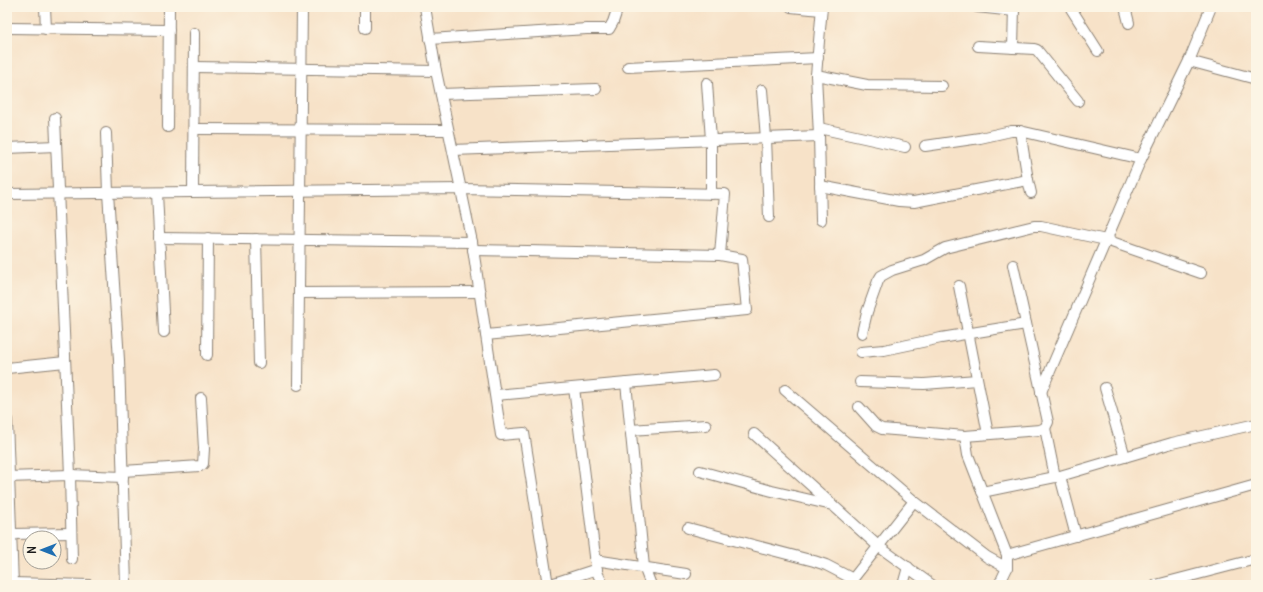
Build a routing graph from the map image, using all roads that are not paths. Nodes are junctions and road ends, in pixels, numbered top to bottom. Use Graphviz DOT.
graph roads {
  1 [pos="45,7"];
  2 [pos="169,7"];
  3 [pos="302,7"];
  4 [pos="365,7"];
  5 [pos="424,7"];
  6 [pos="618,7"];
  7 [pos="791,7"];
  8 [pos="977,7"];
  9 [pos="1070,7"];
  10 [pos="1125,7"];
  11 [pos="1211,7"];
  12 [pos="822,9"];
  13 [pos="1014,9"];
  14 [pos="1128,23"];
  15 [pos="7,28"];
  16 [pos="365,28"];
  17 [pos="46,29"];
  18 [pos="169,30"];
  19 [pos="194,33"];
  20 [pos="430,39"];
  21 [pos="978,46"];
  22 [pos="1013,48"];
  23 [pos="1098,52"];
  24 [pos="818,58"];
  25 [pos="1189,61"];
  26 [pos="628,66"];
  27 [pos="194,67"];
  28 [pos="302,68"];
  29 [pos="436,71"];
  30 [pos="816,75"];
  31 [pos="1256,79"];
  32 [pos="706,83"];
  33 [pos="942,86"];
  34 [pos="596,89"];
  35 [pos="762,90"];
  36 [pos="441,94"];
  37 [pos="1078,101"];
  38 [pos="55,118"];
  39 [pos="168,127"];
  40 [pos="194,129"];
  41 [pos="302,130"];
  42 [pos="448,130"];
  43 [pos="1020,130"];
  44 [pos="819,132"];
  45 [pos="106,133"];
  46 [pos="766,138"];
  47 [pos="711,140"];
  48 [pos="56,146"];
  49 [pos="925,146"];
  50 [pos="905,147"];
  51 [pos="7,148"];
  52 [pos="452,150"];
  53 [pos="1141,159"];
  54 [pos="1028,180"];
  55 [pos="820,186"];
  56 [pos="461,189"];
  57 [pos="301,191"];
  58 [pos="194,192"];
  59 [pos="108,193"];
  60 [pos="157,193"];
  61 [pos="1031,193"];
  62 [pos="7,194"];
  63 [pos="58,194"];
  64 [pos="711,194"];
  65 [pos="769,217"];
  66 [pos="821,220"];
  67 [pos="159,238"];
  68 [pos="208,238"];
  69 [pos="256,239"];
  70 [pos="299,240"];
  71 [pos="1106,240"];
  72 [pos="472,246"];
  73 [pos="720,255"];
  74 [pos="1012,265"];
  75 [pos="1201,273"];
  76 [pos="959,286"];
  77 [pos="480,292"];
  78 [pos="299,293"];
  79 [pos="1026,324"];
  80 [pos="164,332"];
  81 [pos="862,333"];
  82 [pos="968,334"];
  83 [pos="486,335"];
  84 [pos="861,352"];
  85 [pos="207,355"];
  86 [pos="65,362"];
  87 [pos="259,363"];
  88 [pos="7,368"];
  89 [pos="714,375"];
  90 [pos="977,380"];
  91 [pos="860,382"];
  92 [pos="626,383"];
  93 [pos="298,385"];
  94 [pos="574,388"];
  95 [pos="1105,388"];
  96 [pos="785,390"];
  97 [pos="1042,392"];
  98 [pos="496,395"];
  99 [pos="201,398"];
  100 [pos="859,407"];
  101 [pos="7,420"];
  102 [pos="1256,424"];
  103 [pos="706,425"];
  104 [pos="1045,428"];
  105 [pos="630,430"];
  106 [pos="754,434"];
  107 [pos="988,434"];
  108 [pos="965,436"];
  109 [pos="1125,457"];
  110 [pos="700,471"];
  111 [pos="123,474"];
  112 [pos="70,475"];
  113 [pos="1057,476"];
  114 [pos="8,477"];
  115 [pos="1256,485"];
  116 [pos="982,492"];
  117 [pos="914,501"];
  118 [pos="834,506"];
  119 [pos="688,528"];
  120 [pos="71,533"];
  121 [pos="11,534"];
  122 [pos="1076,536"];
  123 [pos="878,546"];
  124 [pos="1007,555"];
  125 [pos="1256,559"];
  126 [pos="72,560"];
  127 [pos="596,565"];
  128 [pos="644,567"];
  129 [pos="908,567"];
  130 [pos="1007,568"];
  131 [pos="686,574"];
  132 [pos="850,582"];
  133 [pos="13,584"];
  134 [pos="89,585"];
  135 [pos="126,585"];
  136 [pos="548,585"];
  137 [pos="603,585"];
  138 [pos="651,585"];
  139 [pos="903,585"];
  140 [pos="932,585"];
  141 [pos="999,585"];
  142 [pos="1156,585"];
  1 -- 17 [label="street"];
  2 -- 18 [label="street"];
  3 -- 28 [label="street"];
  4 -- 16 [label="street"];
  5 -- 20 [label="street"];
  6 -- 20 [label="street"];
  7 -- 12 [label="street"];
  8 -- 13 [label="street"];
  9 -- 23 [label="street"];
  10 -- 14 [label="street"];
  11 -- 25 [label="street"];
  12 -- 24 [label="street"];
  13 -- 22 [label="street"];
  15 -- 17 [label="street"];
  17 -- 18 [label="street"];
  18 -- 39 [label="street"];
  19 -- 27 [label="street"];
  20 -- 29 [label="street"];
  21 -- 22 [label="street"];
  22 -- 37 [label="street"];
  24 -- 26 [label="street"];
  24 -- 30 [label="street"];
  25 -- 31 [label="street"];
  25 -- 53 [label="street"];
  27 -- 28 [label="street"];
  27 -- 40 [label="street"];
  28 -- 29 [label="street"];
  28 -- 41 [label="street"];
  29 -- 36 [label="street"];
  30 -- 33 [label="street"];
  30 -- 44 [label="street"];
  32 -- 47 [label="street"];
  34 -- 36 [label="street"];
  35 -- 46 [label="street"];
  36 -- 42 [label="street"];
  38 -- 48 [label="street"];
  40 -- 41 [label="street"];
  40 -- 58 [label="street"];
  41 -- 42 [label="street"];
  41 -- 57 [label="street"];
  42 -- 52 [label="street"];
  43 -- 49 [label="street"];
  43 -- 53 [label="street"];
  43 -- 54 [label="street"];
  44 -- 46 [label="street"];
  44 -- 50 [label="street"];
  44 -- 55 [label="street"];
  45 -- 59 [label="street"];
  46 -- 47 [label="street"];
  46 -- 65 [label="street"];
  47 -- 52 [label="street"];
  47 -- 64 [label="street"];
  48 -- 51 [label="street"];
  48 -- 63 [label="street"];
  52 -- 56 [label="street"];
  53 -- 71 [label="street"];
  54 -- 55 [label="street"];
  54 -- 61 [label="street"];
  55 -- 66 [label="street"];
  56 -- 57 [label="street"];
  56 -- 64 [label="street"];
  56 -- 72 [label="street"];
  57 -- 58 [label="street"];
  57 -- 70 [label="street"];
  58 -- 60 [label="street"];
  59 -- 60 [label="street"];
  59 -- 63 [label="street"];
  59 -- 111 [label="street"];
  60 -- 67 [label="street"];
  62 -- 63 [label="street"];
  63 -- 86 [label="street"];
  64 -- 73 [label="street"];
  67 -- 68 [label="street"];
  67 -- 80 [label="street"];
  68 -- 69 [label="street"];
  68 -- 85 [label="street"];
  69 -- 70 [label="street"];
  69 -- 87 [label="street"];
  70 -- 72 [label="street"];
  70 -- 78 [label="street"];
  71 -- 75 [label="street"];
  71 -- 81 [label="street"];
  71 -- 97 [label="street"];
  72 -- 73 [label="street"];
  72 -- 77 [label="street"];
  73 -- 83 [label="street"];
  74 -- 79 [label="street"];
  76 -- 82 [label="street"];
  77 -- 78 [label="street"];
  77 -- 83 [label="street"];
  78 -- 93 [label="street"];
  79 -- 82 [label="street"];
  79 -- 97 [label="street"];
  82 -- 84 [label="street"];
  82 -- 90 [label="street"];
  83 -- 98 [label="street"];
  86 -- 88 [label="street"];
  86 -- 112 [label="street"];
  89 -- 92 [label="street"];
  90 -- 91 [label="street"];
  90 -- 107 [label="street"];
  92 -- 94 [label="street"];
  92 -- 105 [label="street"];
  94 -- 98 [label="street"];
  94 -- 127 [label="street"];
  95 -- 109 [label="street"];
  96 -- 117 [label="street"];
  97 -- 104 [label="street"];
  98 -- 136 [label="street"];
  99 -- 111 [label="street"];
  100 -- 108 [label="street"];
  101 -- 114 [label="street"];
  102 -- 109 [label="street"];
  103 -- 105 [label="street"];
  104 -- 107 [label="street"];
  104 -- 113 [label="street"];
  105 -- 128 [label="street"];
  106 -- 118 [label="street"];
  107 -- 108 [label="street"];
  108 -- 116 [label="street"];
  109 -- 113 [label="street"];
  110 -- 118 [label="street"];
  111 -- 112 [label="street"];
  111 -- 135 [label="street"];
  112 -- 114 [label="street"];
  112 -- 120 [label="street"];
  113 -- 116 [label="street"];
  113 -- 122 [label="street"];
  114 -- 121 [label="street"];
  115 -- 122 [label="street"];
  116 -- 124 [label="street"];
  117 -- 123 [label="street"];
  117 -- 130 [label="street"];
  118 -- 123 [label="street"];
  119 -- 132 [label="street"];
  120 -- 121 [label="street"];
  120 -- 126 [label="street"];
  121 -- 133 [label="street"];
  122 -- 124 [label="street"];
  123 -- 129 [label="street"];
  123 -- 132 [label="street"];
  124 -- 130 [label="street"];
  125 -- 142 [label="street"];
  127 -- 128 [label="street"];
  127 -- 136 [label="street"];
  127 -- 137 [label="street"];
  128 -- 131 [label="street"];
  128 -- 138 [label="street"];
  129 -- 139 [label="street"];
  129 -- 140 [label="street"];
  130 -- 141 [label="street"];
  133 -- 134 [label="street"];
}
